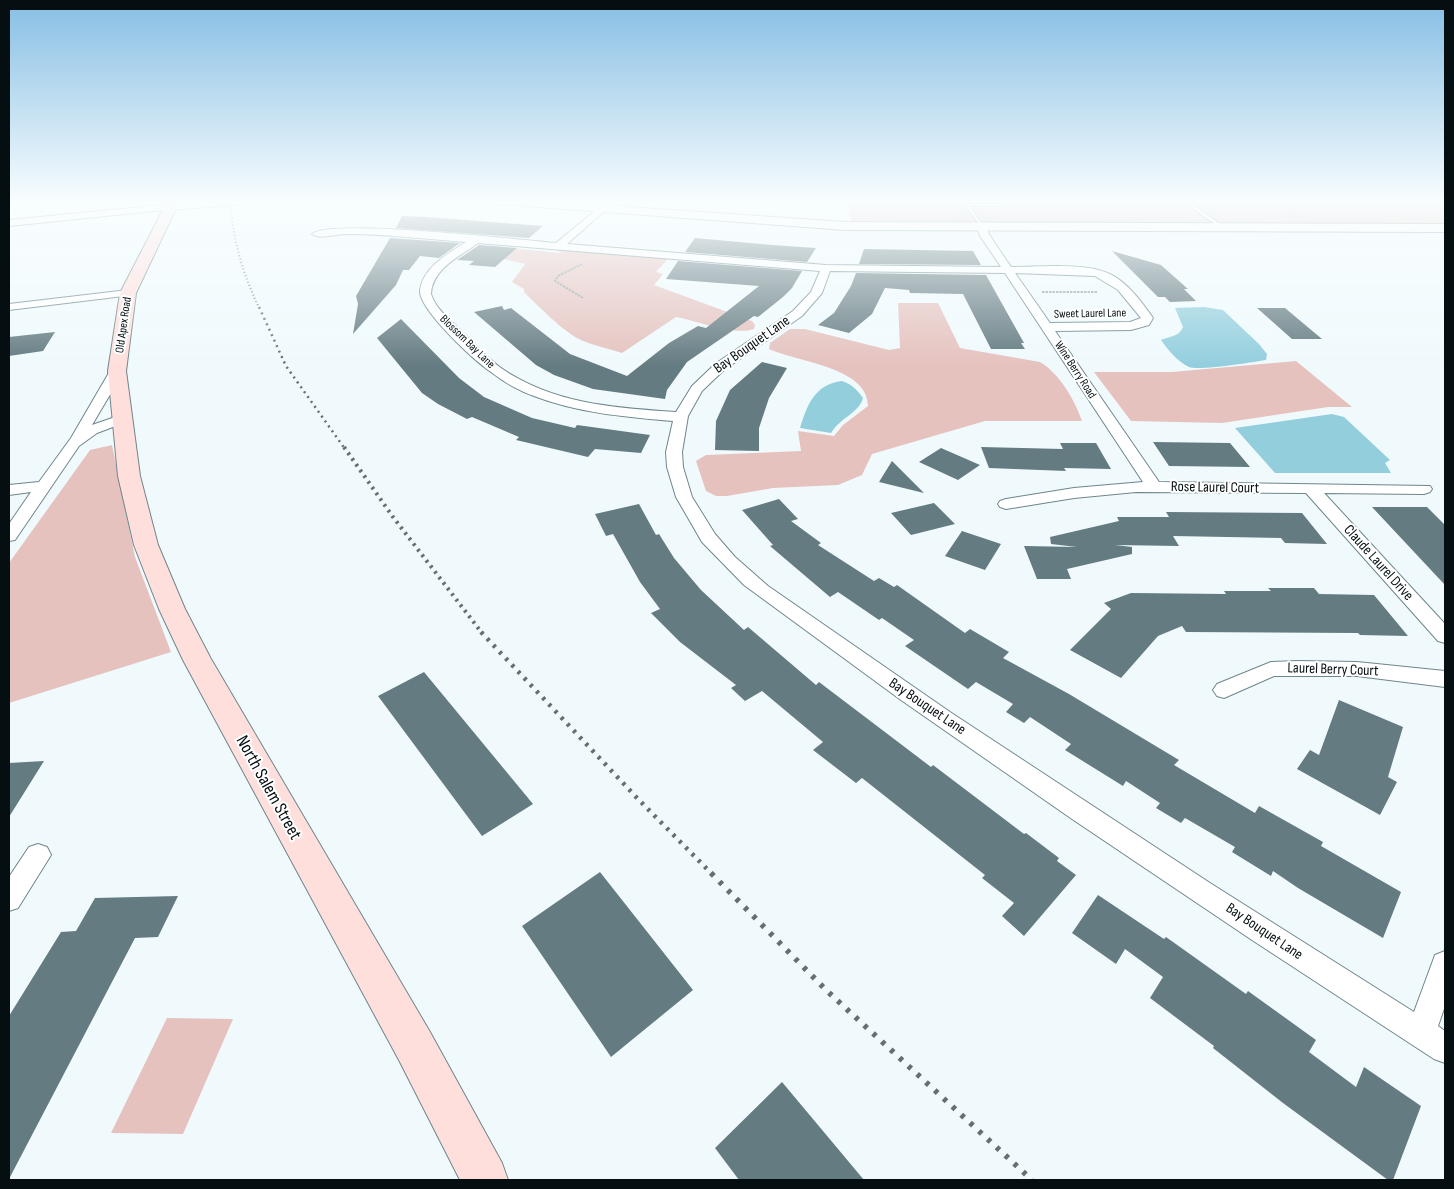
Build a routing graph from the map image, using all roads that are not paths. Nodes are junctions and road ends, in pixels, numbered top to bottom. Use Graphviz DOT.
graph roads {
  1 [pos="147,255"];
  2 [pos="456,255"];
  3 [pos="674,255"];
  4 [pos="999,255"];
  5 [pos="826,268"];
  6 [pos="1010,271"];
  7 [pos="128,293"];
  8 [pos="9,307"];
  9 [pos="1048,327"];
  10 [pos="117,371"];
  11 [pos="680,417"];
  12 [pos="121,419"];
  13 [pos="74,443"];
  14 [pos="44,486"];
  15 [pos="1154,487"];
  16 [pos="1311,489"];
  17 [pos="1424,489"];
  18 [pos="9,490"];
  19 [pos="1006,504"];
  20 [pos="9,536"];
  21 [pos="1445,636"];
  22 [pos="1445,679"];
  23 [pos="1224,690"];
  24 [pos="38,855"];
  25 [pos="9,899"];
  26 [pos="1445,965"];
  27 [pos="1421,1033"];
  28 [pos="1445,1048"];
  29 [pos="486,1180"];
  1 -- 7 [label="main road, Old Apex Road"];
  2 -- 11 [label="street, Blossom Bay Lane"];
  3 -- 5 [label="street, Sweet Laurel Lane"];
  4 -- 6 [label="street, Wine Berry Road"];
  5 -- 6 [label="street, Sweet Laurel Lane"];
  5 -- 11 [label="street, Bay Bouquet Lane"];
  6 -- 9 [label="street, Wine Berry Road"];
  6 -- 9 [label="street, Sweet Laurel Lane"];
  7 -- 8 [label="street"];
  7 -- 10 [label="main road, Old Apex Road"];
  9 -- 15 [label="street, Wine Berry Road"];
  10 -- 12 [label="main road, North Salem Street"];
  10 -- 13 [label="street"];
  11 -- 27 [label="street, Bay Bouquet Lane"];
  12 -- 13 [label="street"];
  12 -- 29 [label="main road, North Salem Street"];
  13 -- 14 [label="street"];
  14 -- 18 [label="street"];
  14 -- 20 [label="street"];
  15 -- 16 [label="street, Rose Laurel Court"];
  15 -- 19 [label="street, Rose Laurel Court"];
  16 -- 17 [label="street, Rose Laurel Court"];
  16 -- 21 [label="street, Claude Laurel Drive"];
  22 -- 23 [label="street, Laurel Berry Court"];
  24 -- 25 [label="street"];
  26 -- 27 [label="street"];
  27 -- 28 [label="street, Bay Bouquet Lane"];
}
